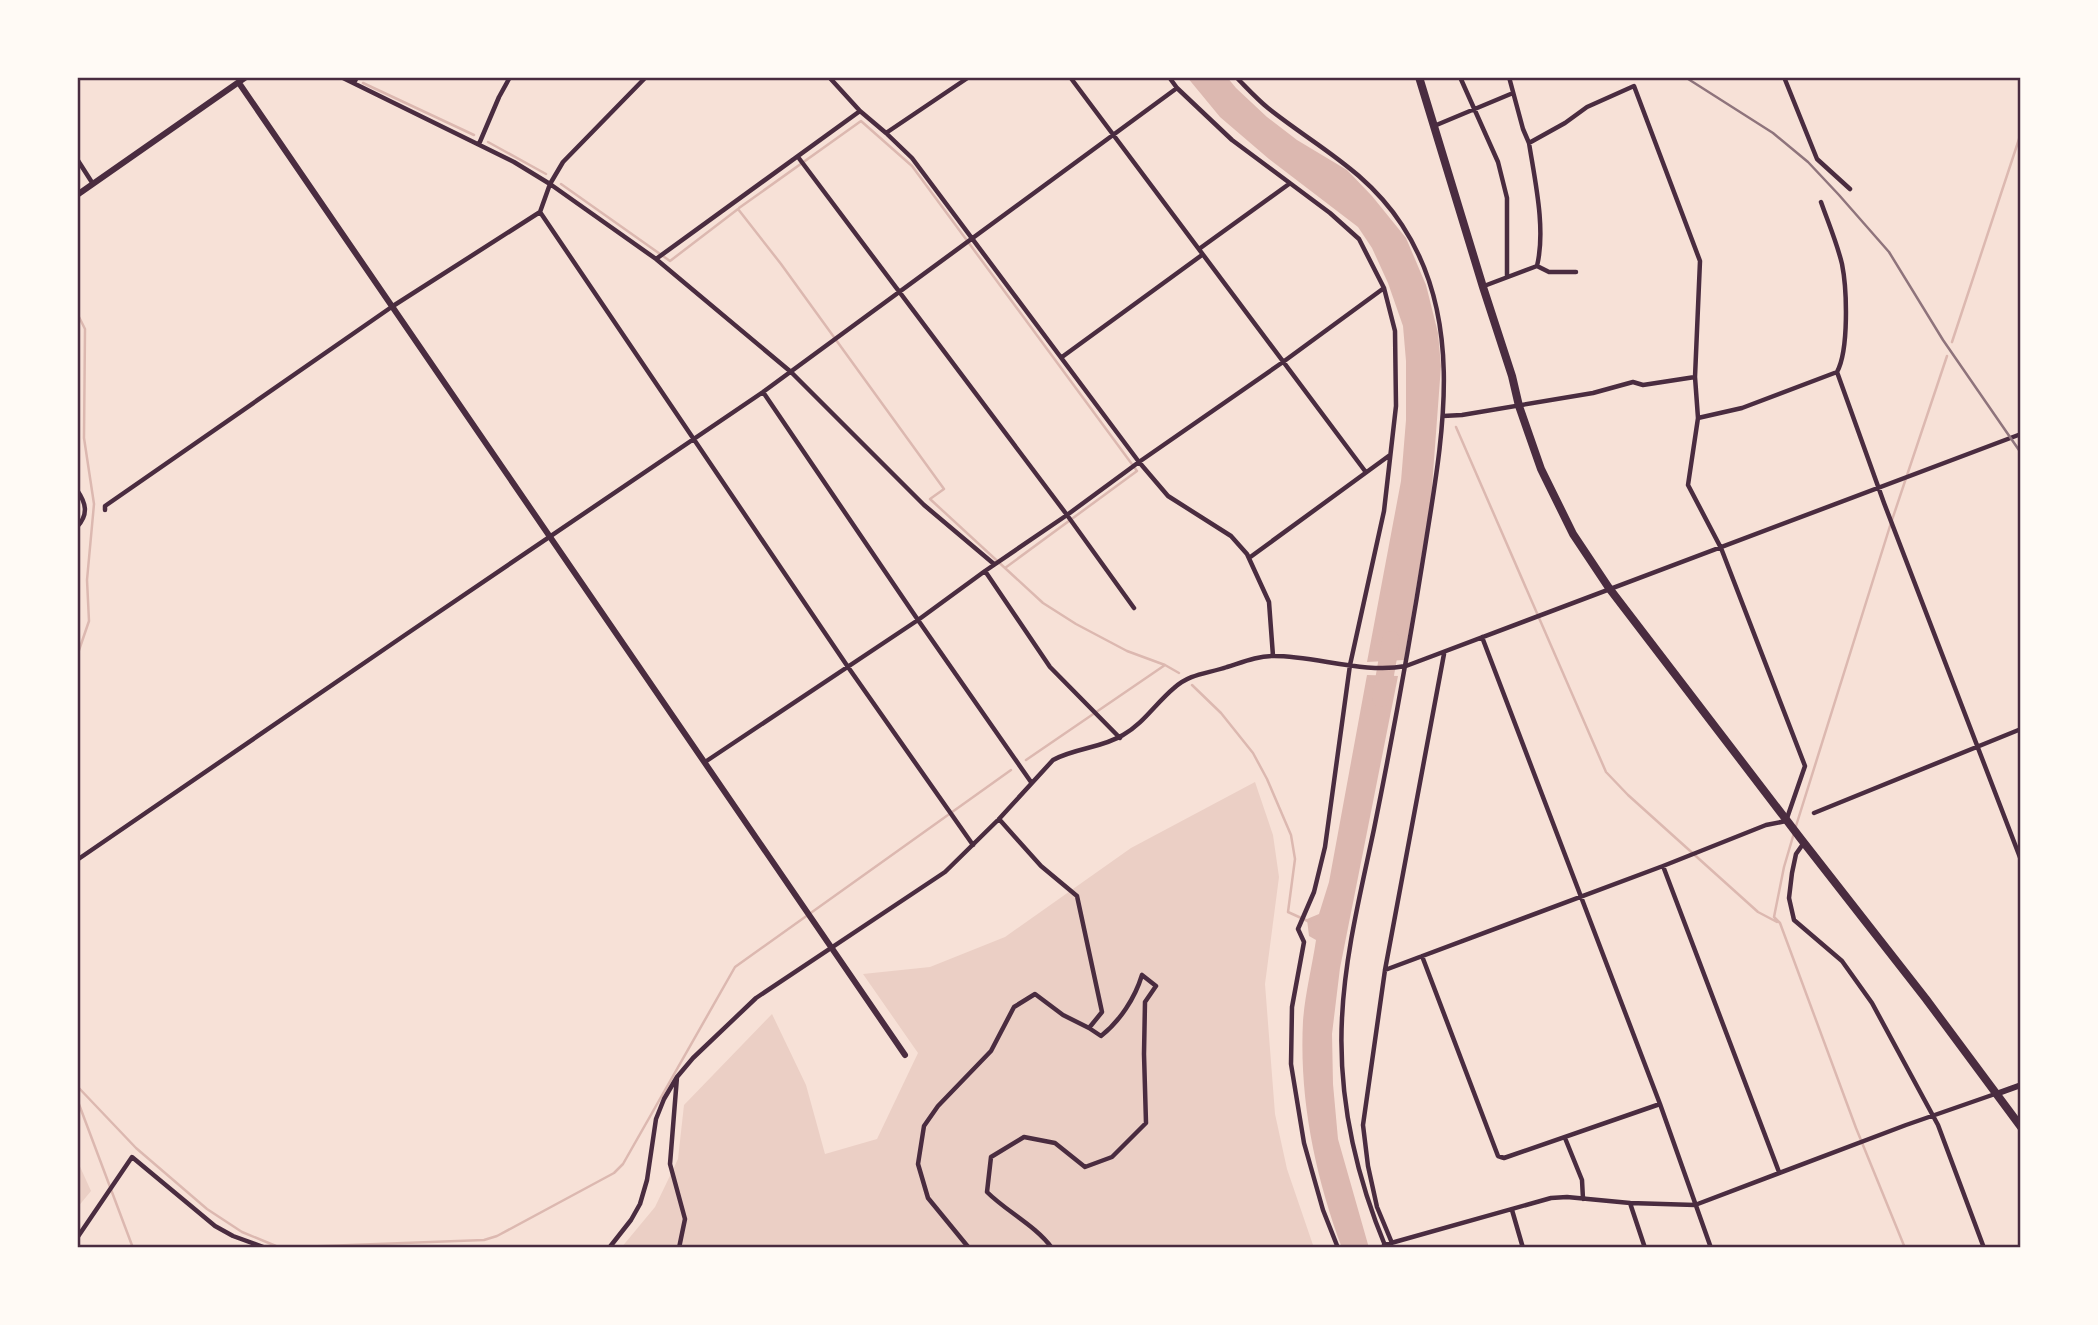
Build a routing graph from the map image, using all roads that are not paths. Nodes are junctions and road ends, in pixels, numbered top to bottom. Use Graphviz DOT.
graph roads {
  1 [pos="246,77"];
  2 [pos="341,77"];
  3 [pos="358,77"];
  4 [pos="510,77"];
  5 [pos="646,77"];
  6 [pos="829,77"];
  7 [pos="969,77"];
  8 [pos="1070,77"];
  9 [pos="1169,77"];
  10 [pos="1236,77"];
  11 [pos="1419,77"];
  12 [pos="1460,77"];
  13 [pos="1509,77"];
  14 [pos="1784,77"];
  15 [pos="238,80"];
  16 [pos="354,83"];
  17 [pos="1177,88"];
  18 [pos="1513,93"];
  19 [pos="1475,108"];
  20 [pos="860,111"];
  21 [pos="1434,125"];
  22 [pos="886,133"];
  23 [pos="1114,136"];
  24 [pos="1529,143"];
  25 [pos="479,144"];
  26 [pos="798,157"];
  27 [pos="77,159"];
  28 [pos="93,184"];
  29 [pos="550,184"];
  30 [pos="1289,184"];
  31 [pos="1850,189"];
  32 [pos="77,195"];
  33 [pos="1821,202"];
  34 [pos="540,212"];
  35 [pos="971,238"];
  36 [pos="1199,249"];
  37 [pos="1202,255"];
  38 [pos="656,259"];
  39 [pos="1537,266"];
  40 [pos="1576,272"];
  41 [pos="1507,277"];
  42 [pos="1483,287"];
  43 [pos="1384,288"];
  44 [pos="899,290"];
  45 [pos="393,306"];
  46 [pos="1062,357"];
  47 [pos="1283,362"];
  48 [pos="791,372"];
  49 [pos="1837,372"];
  50 [pos="1695,377"];
  51 [pos="763,392"];
  52 [pos="1519,406"];
  53 [pos="1443,416"];
  54 [pos="1698,418"];
  55 [pos="2021,434"];
  56 [pos="694,438"];
  57 [pos="1391,454"];
  58 [pos="1139,462"];
  59 [pos="1366,471"];
  60 [pos="1880,486"];
  61 [pos="77,490"];
  62 [pos="105,510"];
  63 [pos="1067,515"];
  64 [pos="77,527"];
  65 [pos="550,536"];
  66 [pos="1721,548"];
  67 [pos="1249,558"];
  68 [pos="994,564"];
  69 [pos="985,571"];
  70 [pos="1609,588"];
  71 [pos="1134,608"];
  72 [pos="918,620"];
  73 [pos="1482,637"];
  74 [pos="1444,653"];
  75 [pos="1273,656"];
  76 [pos="1350,665"];
  77 [pos="1406,666"];
  78 [pos="848,667"];
  79 [pos="2021,729"];
  80 [pos="1120,737"];
  81 [pos="1978,745"];
  82 [pos="705,762"];
  83 [pos="1031,782"];
  84 [pos="1814,813"];
  85 [pos="999,819"];
  86 [pos="1786,821"];
  87 [pos="1802,841"];
  88 [pos="973,845"];
  89 [pos="77,860"];
  90 [pos="2021,860"];
  91 [pos="1663,866"];
  92 [pos="1580,896"];
  93 [pos="830,947"];
  94 [pos="1422,956"];
  95 [pos="1385,970"];
  96 [pos="1089,1028"];
  97 [pos="905,1055"];
  98 [pos="677,1077"];
  99 [pos="2021,1085"];
  100 [pos="1996,1094"];
  101 [pos="1660,1104"];
  102 [pos="1931,1116"];
  103 [pos="2021,1127"];
  104 [pos="1565,1138"];
  105 [pos="1779,1172"];
  106 [pos="1583,1199"];
  107 [pos="1630,1203"];
  108 [pos="1695,1205"];
  109 [pos="1512,1210"];
  110 [pos="77,1238"];
  111 [pos="1392,1243"];
  112 [pos="1385,1247"];
  113 [pos="266,1248"];
  114 [pos="609,1248"];
  115 [pos="679,1248"];
  116 [pos="969,1248"];
  117 [pos="1052,1248"];
  118 [pos="1338,1248"];
  119 [pos="1523,1248"];
  120 [pos="1645,1248"];
  121 [pos="1711,1248"];
  122 [pos="1984,1248"];
  1 -- 15 [label="street"];
  2 -- 16 [label="street"];
  3 -- 16 [label="street"];
  4 -- 25 [label="street"];
  5 -- 29 [label="street"];
  6 -- 20 [label="street"];
  7 -- 22 [label="street"];
  8 -- 23 [label="street"];
  9 -- 17 [label="street"];
  10 -- 53 [label="street"];
  11 -- 21 [label="main road"];
  12 -- 19 [label="street"];
  13 -- 18 [label="street"];
  14 -- 31 [label="street"];
  15 -- 28 [label="street"];
  15 -- 45 [label="street"];
  16 -- 25 [label="street"];
  17 -- 23 [label="street"];
  17 -- 30 [label="street"];
  18 -- 19 [label="street"];
  18 -- 24 [label="street"];
  19 -- 21 [label="street"];
  19 -- 41 [label="street"];
  20 -- 22 [label="street"];
  20 -- 26 [label="street"];
  21 -- 42 [label="main road"];
  22 -- 35 [label="street"];
  23 -- 35 [label="street"];
  23 -- 36 [label="street"];
  24 -- 39 [label="street"];
  24 -- 50 [label="street"];
  25 -- 29 [label="street"];
  26 -- 38 [label="street"];
  26 -- 44 [label="street"];
  27 -- 28 [label="street"];
  28 -- 32 [label="street"];
  29 -- 34 [label="street"];
  29 -- 38 [label="street"];
  30 -- 36 [label="street"];
  30 -- 43 [label="street"];
  33 -- 49 [label="street"];
  34 -- 45 [label="street"];
  34 -- 56 [label="street"];
  35 -- 44 [label="street"];
  35 -- 46 [label="street"];
  36 -- 37 [label="street"];
  37 -- 46 [label="street"];
  37 -- 47 [label="street"];
  38 -- 48 [label="street"];
  39 -- 40 [label="street"];
  39 -- 41 [label="street"];
  41 -- 42 [label="street"];
  42 -- 52 [label="main road"];
  43 -- 47 [label="street"];
  43 -- 57 [label="street"];
  44 -- 48 [label="street"];
  44 -- 63 [label="street"];
  45 -- 62 [label="street"];
  45 -- 65 [label="street"];
  46 -- 58 [label="street"];
  47 -- 58 [label="street"];
  47 -- 59 [label="street"];
  48 -- 51 [label="street"];
  48 -- 68 [label="street"];
  49 -- 54 [label="street"];
  49 -- 60 [label="street"];
  50 -- 52 [label="street"];
  50 -- 54 [label="street"];
  51 -- 56 [label="street"];
  51 -- 72 [label="street"];
  52 -- 53 [label="street"];
  52 -- 70 [label="main road"];
  53 -- 77 [label="street"];
  54 -- 66 [label="street"];
  55 -- 60 [label="street"];
  56 -- 65 [label="street"];
  56 -- 78 [label="street"];
  57 -- 59 [label="street"];
  57 -- 76 [label="street"];
  58 -- 63 [label="street"];
  58 -- 67 [label="street"];
  59 -- 67 [label="street"];
  60 -- 66 [label="street"];
  60 -- 81 [label="street"];
  61 -- 64 [label="street"];
  63 -- 68 [label="street"];
  63 -- 71 [label="street"];
  65 -- 82 [label="street"];
  65 -- 89 [label="street"];
  66 -- 70 [label="street"];
  66 -- 86 [label="street"];
  67 -- 75 [label="street"];
  68 -- 69 [label="street"];
  69 -- 72 [label="street"];
  69 -- 80 [label="street"];
  70 -- 73 [label="street"];
  70 -- 86 [label="main road"];
  72 -- 78 [label="street"];
  72 -- 83 [label="street"];
  73 -- 74 [label="street"];
  73 -- 92 [label="street"];
  74 -- 77 [label="street"];
  74 -- 95 [label="street"];
  75 -- 76 [label="street"];
  75 -- 80 [label="street"];
  76 -- 77 [label="street"];
  76 -- 118 [label="street"];
  77 -- 112 [label="street"];
  78 -- 82 [label="street"];
  78 -- 88 [label="street"];
  79 -- 81 [label="street"];
  80 -- 83 [label="street"];
  81 -- 84 [label="street"];
  81 -- 90 [label="street"];
  82 -- 93 [label="street"];
  83 -- 85 [label="street"];
  85 -- 88 [label="street"];
  85 -- 96 [label="street"];
  86 -- 87 [label="main road"];
  86 -- 91 [label="street"];
  87 -- 100 [label="main road"];
  87 -- 102 [label="street"];
  88 -- 93 [label="street"];
  91 -- 92 [label="street"];
  91 -- 105 [label="street"];
  92 -- 94 [label="street"];
  92 -- 101 [label="street"];
  93 -- 97 [label="street"];
  93 -- 98 [label="street"];
  94 -- 95 [label="street"];
  94 -- 104 [label="street"];
  95 -- 111 [label="street"];
  96 -- 116 [label="street"];
  96 -- 117 [label="street"];
  98 -- 114 [label="street"];
  98 -- 115 [label="street"];
  99 -- 100 [label="street"];
  100 -- 102 [label="street"];
  100 -- 103 [label="main road"];
  101 -- 104 [label="street"];
  101 -- 108 [label="street"];
  102 -- 105 [label="street"];
  102 -- 122 [label="street"];
  104 -- 106 [label="street"];
  105 -- 108 [label="street"];
  106 -- 107 [label="street"];
  106 -- 109 [label="street"];
  107 -- 108 [label="street"];
  107 -- 120 [label="street"];
  108 -- 121 [label="street"];
  109 -- 111 [label="street"];
  109 -- 119 [label="street"];
  110 -- 113 [label="street"];
  111 -- 112 [label="street"];
}
